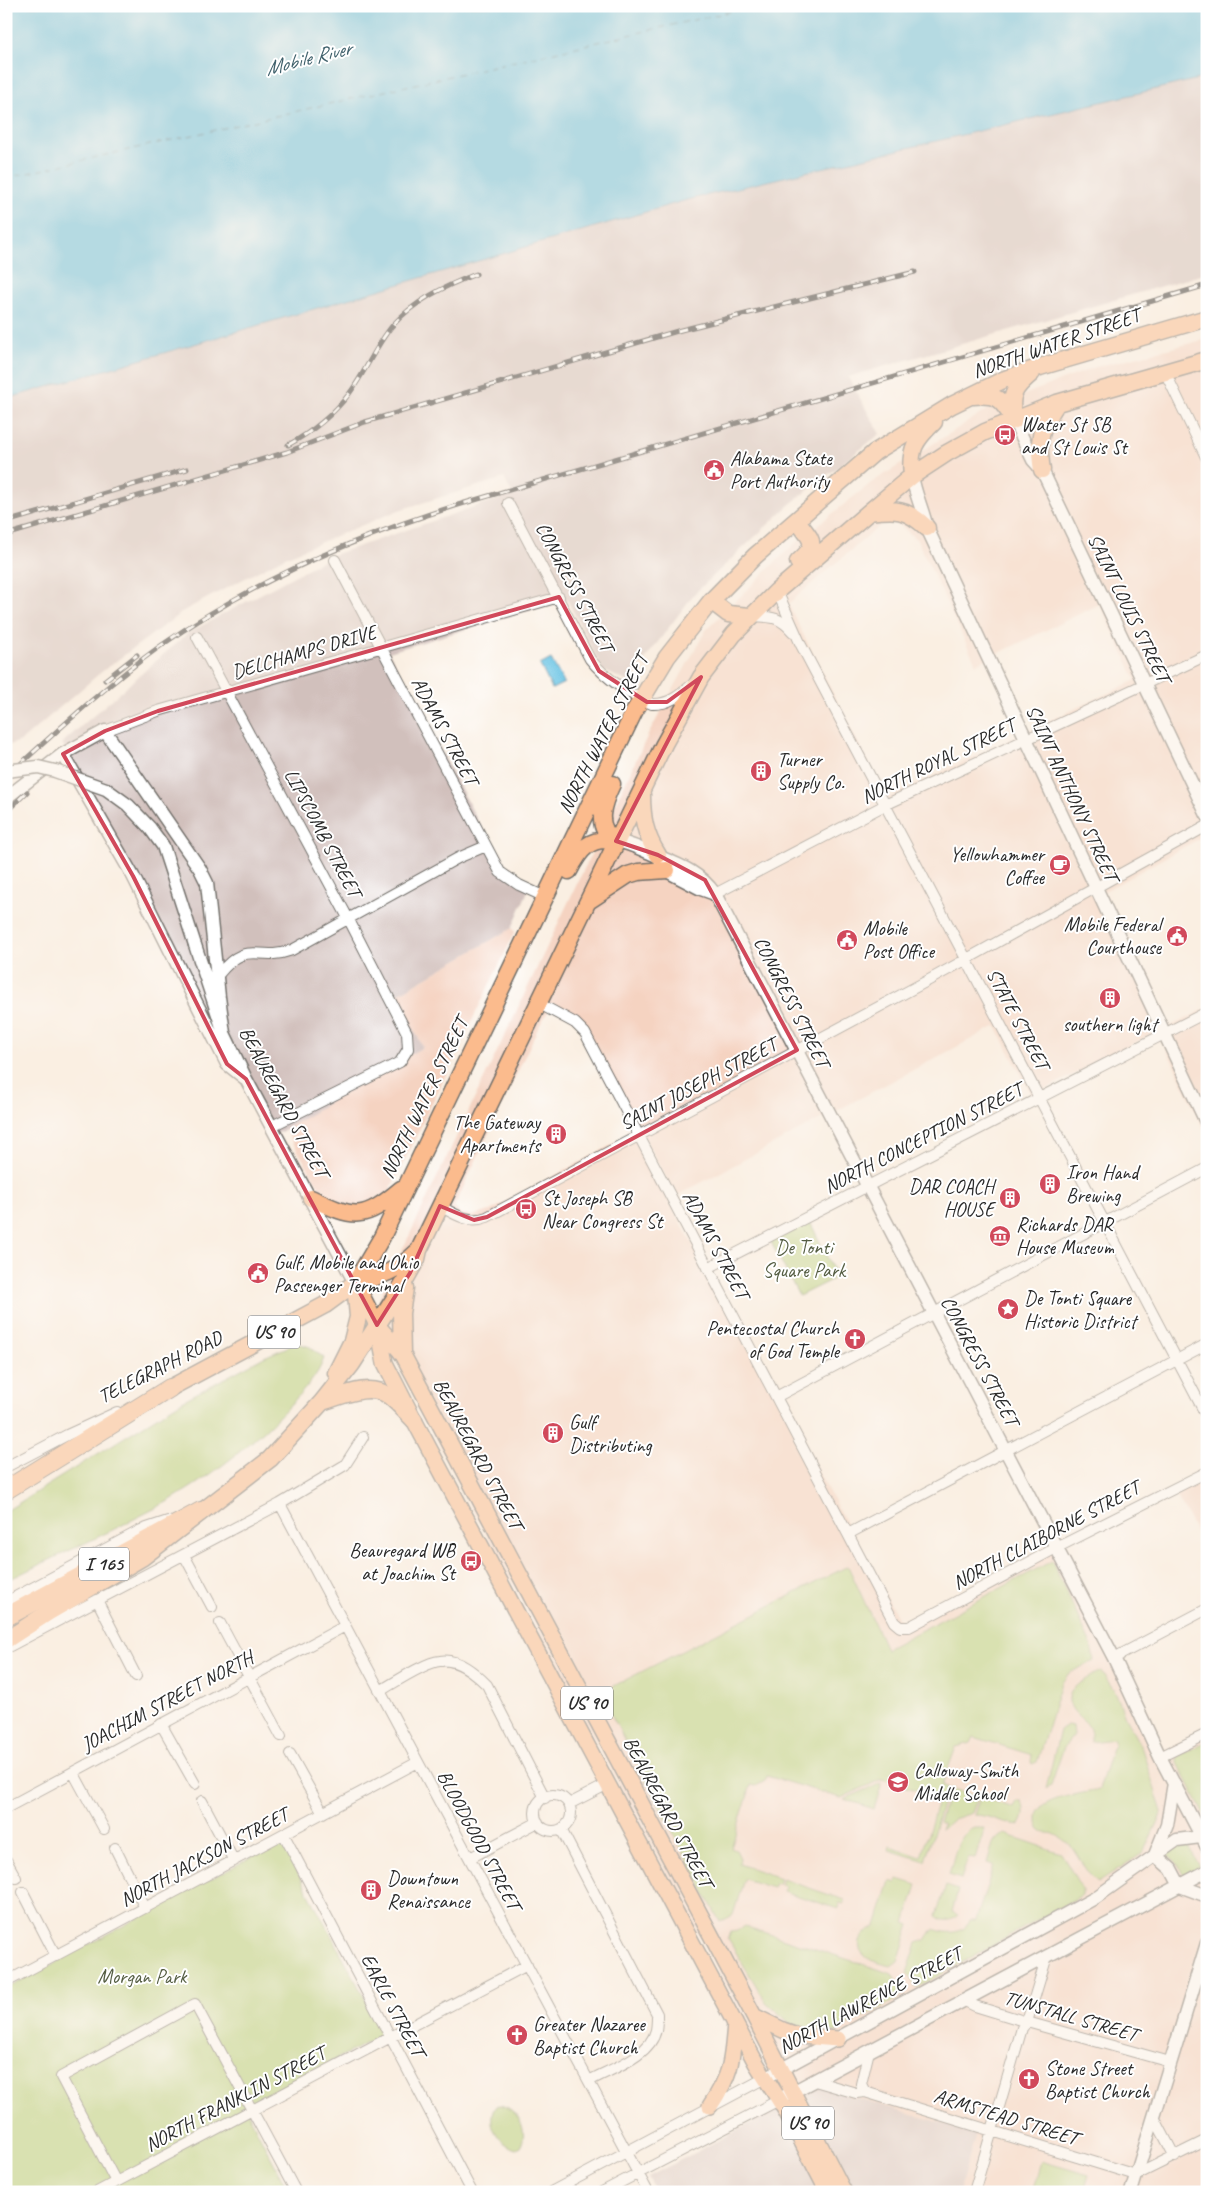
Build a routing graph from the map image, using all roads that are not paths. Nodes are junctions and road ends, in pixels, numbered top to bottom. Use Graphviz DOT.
graph roads {
  1 [pos="1207,318"];
  2 [pos="1207,360"];
  3 [pos="1040,367"];
  4 [pos="1165,372"];
  5 [pos="968,396"];
  6 [pos="1057,403"];
  7 [pos="952,405"];
  8 [pos="1014,420"];
  9 [pos="1207,459"];
  10 [pos="1042,470"];
  11 [pos="912,476"];
  12 [pos="508,503"];
  13 [pos="868,512"];
  14 [pos="797,520"];
  15 [pos="927,528"];
  16 [pos="335,560"];
  17 [pos="777,591"];
  18 [pos="559,597"];
  19 [pos="711,601"];
  20 [pos="750,616"];
  21 [pos="197,637"];
  22 [pos="797,637"];
  23 [pos="382,649"];
  24 [pos="1207,654"];
  25 [pos="701,678"];
  26 [pos="1145,684"];
  27 [pos="227,693"];
  28 [pos="642,698"];
  29 [pos="632,716"];
  30 [pos="104,731"];
  31 [pos="1026,738"];
  32 [pos="63,754"];
  33 [pos="6,771"];
  34 [pos="642,790"];
  35 [pos="6,798"];
  36 [pos="885,805"];
  37 [pos="1207,815"];
  38 [pos="1207,826"];
  39 [pos="616,841"];
  40 [pos="486,846"];
  41 [pos="658,855"];
  42 [pos="667,870"];
  43 [pos="1095,886"];
  44 [pos="715,894"];
  45 [pos="545,897"];
  46 [pos="586,903"];
  47 [pos="348,918"];
  48 [pos="966,958"];
  49 [pos="508,972"];
  50 [pos="218,975"];
  51 [pos="538,1003"];
  52 [pos="1207,1012"];
  53 [pos="224,1033"];
  54 [pos="1164,1033"];
  55 [pos="797,1050"];
  56 [pos="246,1079"];
  57 [pos="1040,1098"];
  58 [pos="1207,1124"];
  59 [pos="272,1126"];
  60 [pos="638,1136"];
  61 [pos="1207,1168"];
  62 [pos="405,1186"];
  63 [pos="868,1186"];
  64 [pos="311,1198"];
  65 [pos="440,1206"];
  66 [pos="1105,1222"];
  67 [pos="419,1250"];
  68 [pos="708,1268"];
  69 [pos="410,1273"];
  70 [pos="355,1282"];
  71 [pos="934,1313"];
  72 [pos="377,1324"];
  73 [pos="1207,1344"];
  74 [pos="402,1353"];
  75 [pos="1176,1360"];
  76 [pos="170,1388"];
  77 [pos="776,1397"];
  78 [pos="322,1402"];
  79 [pos="1207,1417"];
  80 [pos="414,1420"];
  81 [pos="363,1437"];
  82 [pos="1006,1450"];
  83 [pos="6,1467"];
  84 [pos="1207,1472"];
  85 [pos="6,1490"];
  86 [pos="280,1504"];
  87 [pos="201,1511"];
  88 [pos="848,1534"];
  89 [pos="1056,1548"];
  90 [pos="184,1555"];
  91 [pos="487,1557"];
  92 [pos="97,1600"];
  93 [pos="6,1602"];
  94 [pos="212,1608"];
  95 [pos="1207,1608"];
  96 [pos="6,1617"];
  97 [pos="220,1623"];
  98 [pos="345,1626"];
  99 [pos="900,1628"];
  100 [pos="6,1640"];
  101 [pos="6,1648"];
  102 [pos="1114,1658"];
  103 [pos="136,1676"];
  104 [pos="249,1677"];
  105 [pos="575,1679"];
  106 [pos="380,1691"];
  107 [pos="161,1724"];
  108 [pos="1207,1734"];
  109 [pos="281,1736"];
  110 [pos="290,1754"];
  111 [pos="1160,1757"];
  112 [pos="418,1762"];
  113 [pos="73,1772"];
  114 [pos="1174,1783"];
  115 [pos="195,1784"];
  116 [pos="608,1784"];
  117 [pos="545,1798"];
  118 [pos="202,1801"];
  119 [pos="569,1804"];
  120 [pos="6,1808"];
  121 [pos="323,1813"];
  122 [pos="538,1822"];
  123 [pos="104,1829"];
  124 [pos="561,1830"];
  125 [pos="284,1834"];
  126 [pos="636,1838"];
  127 [pos="1204,1842"];
  128 [pos="115,1848"];
  129 [pos="1155,1855"];
  130 [pos="470,1858"];
  131 [pos="6,1860"];
  132 [pos="234,1861"];
  133 [pos="1207,1871"];
  134 [pos="16,1878"];
  135 [pos="1180,1886"];
  136 [pos="23,1892"];
  137 [pos="1207,1896"];
  138 [pos="145,1908"];
  139 [pos="1207,1943"];
  140 [pos="56,1956"];
  141 [pos="1047,1956"];
  142 [pos="527,1965"];
  143 [pos="6,1982"];
  144 [pos="963,2000"];
  145 [pos="754,2016"];
  146 [pos="1026,2022"];
  147 [pos="735,2023"];
  148 [pos="390,2037"];
  149 [pos="838,2038"];
  150 [pos="869,2051"];
  151 [pos="1170,2062"];
  152 [pos="781,2069"];
  153 [pos="765,2078"];
  154 [pos="589,2081"];
  155 [pos="815,2081"];
  156 [pos="866,2092"];
  157 [pos="792,2093"];
  158 [pos="779,2100"];
  159 [pos="710,2106"];
  160 [pos="253,2110"];
  161 [pos="1154,2117"];
  162 [pos="991,2131"];
  163 [pos="1207,2140"];
  164 [pos="627,2152"];
  165 [pos="1175,2157"];
  166 [pos="638,2173"];
  167 [pos="1136,2175"];
  168 [pos="116,2182"];
  169 [pos="97,2192"];
  170 [pos="296,2192"];
  171 [pos="472,2192"];
  172 [pos="551,2192"];
  173 [pos="602,2192"];
  174 [pos="648,2192"];
  175 [pos="828,2192"];
  176 [pos="844,2192"];
  177 [pos="974,2192"];
  178 [pos="1131,2192"];
  1 -- 3 [label="highway, NORTH WATER STREET"];
  2 -- 4 [label="highway"];
  3 -- 5 [label="highway, NORTH WATER STREET"];
  3 -- 8 [label="highway"];
  4 -- 6 [label="highway"];
  4 -- 9 [label="street"];
  5 -- 7 [label="highway, NORTH WATER STREET"];
  5 -- 8 [label="highway"];
  6 -- 8 [label="highway"];
  6 -- 10 [label="highway"];
  7 -- 11 [label="highway"];
  7 -- 14 [label="highway, NORTH WATER STREET"];
  8 -- 10 [label="street, SAINT LOUIS STREET"];
  8 -- 11 [label="highway"];
  10 -- 26 [label="street, SAINT LOUIS STREET"];
  11 -- 13 [label="highway"];
  11 -- 15 [label="street, SAINT ANTHONY STREET"];
  12 -- 18 [label="street, CONGRESS STREET"];
  13 -- 15 [label="highway"];
  13 -- 17 [label="highway"];
  14 -- 17 [label="highway"];
  14 -- 19 [label="highway, NORTH WATER STREET"];
  15 -- 31 [label="street, SAINT ANTHONY STREET"];
  16 -- 23 [label="street, ADAMS STREET"];
  17 -- 20 [label="highway"];
  17 -- 22 [label="street, STATE STREET"];
  18 -- 23 [label="street, DELCHAMPS DRIVE"];
  18 -- 28 [label="street, CONGRESS STREET"];
  19 -- 20 [label="highway"];
  19 -- 28 [label="highway, NORTH WATER STREET"];
  20 -- 22 [label="street, STATE STREET"];
  20 -- 25 [label="highway"];
  21 -- 27 [label="street, LIPSCOMB STREET"];
  22 -- 36 [label="street, STATE STREET"];
  23 -- 27 [label="street, DELCHAMPS DRIVE"];
  23 -- 40 [label="street, ADAMS STREET"];
  24 -- 26 [label="street, NORTH ROYAL STREET"];
  25 -- 28 [label="street, CONGRESS STREET"];
  25 -- 34 [label="highway"];
  26 -- 31 [label="street, NORTH ROYAL STREET"];
  26 -- 37 [label="street, SAINT LOUIS STREET"];
  27 -- 30 [label="street, DELCHAMPS DRIVE"];
  27 -- 47 [label="street, LIPSCOMB STREET"];
  28 -- 29 [label="highway, NORTH WATER STREET"];
  29 -- 39 [label="highway"];
  29 -- 45 [label="highway, NORTH WATER STREET"];
  30 -- 32 [label="street, DELCHAMPS DRIVE"];
  30 -- 50 [label="street"];
  31 -- 36 [label="street, NORTH ROYAL STREET"];
  31 -- 43 [label="street, SAINT ANTHONY STREET"];
  32 -- 35 [label="street, DELCHAMPS DRIVE"];
  32 -- 56 [label="street"];
  33 -- 53 [label="street, BEAUREGARD STREET, bridge"];
  34 -- 39 [label="highway"];
  34 -- 41 [label="highway"];
  36 -- 44 [label="street, NORTH ROYAL STREET"];
  36 -- 48 [label="street, STATE STREET"];
  38 -- 43 [label="street, SAINT JOSEPH STREET"];
  39 -- 41 [label="street, CONGRESS STREET"];
  39 -- 42 [label="street"];
  39 -- 46 [label="highway"];
  39 -- 49 [label="highway"];
  40 -- 45 [label="street, ADAMS STREET"];
  40 -- 47 [label="street"];
  41 -- 44 [label="street, CONGRESS STREET"];
  42 -- 44 [label="street"];
  42 -- 46 [label="highway"];
  43 -- 48 [label="street, SAINT JOSEPH STREET"];
  43 -- 54 [label="street, SAINT ANTHONY STREET"];
  44 -- 55 [label="street, CONGRESS STREET"];
  45 -- 49 [label="highway, NORTH WATER STREET"];
  46 -- 51 [label="highway"];
  47 -- 50 [label="street"];
  47 -- 59 [label="street, LIPSCOMB STREET"];
  48 -- 55 [label="street, SAINT JOSEPH STREET"];
  48 -- 57 [label="street, STATE STREET"];
  49 -- 62 [label="highway, NORTH WATER STREET"];
  50 -- 53 [label="street"];
  51 -- 60 [label="street, ADAMS STREET"];
  51 -- 65 [label="highway"];
  52 -- 54 [label="street, NORTH CONCEPTION STREET"];
  53 -- 56 [label="street, BEAUREGARD STREET"];
  54 -- 57 [label="street, NORTH CONCEPTION STREET"];
  54 -- 58 [label="street, SAINT ANTHONY STREET"];
  55 -- 60 [label="street, SAINT JOSEPH STREET"];
  55 -- 63 [label="street, CONGRESS STREET"];
  56 -- 59 [label="street, BEAUREGARD STREET"];
  57 -- 63 [label="street, NORTH CONCEPTION STREET"];
  57 -- 66 [label="street, STATE STREET"];
  59 -- 64 [label="street, BEAUREGARD STREET"];
  60 -- 65 [label="street, SAINT JOSEPH STREET"];
  60 -- 68 [label="street, ADAMS STREET"];
  61 -- 66 [label="street"];
  62 -- 64 [label="highway"];
  62 -- 70 [label="highway, NORTH WATER STREET"];
  63 -- 68 [label="street, NORTH CONCEPTION STREET"];
  63 -- 71 [label="street, CONGRESS STREET"];
  64 -- 70 [label="street, BEAUREGARD STREET"];
  65 -- 67 [label="highway"];
  66 -- 71 [label="street"];
  66 -- 75 [label="street, STATE STREET"];
  67 -- 69 [label="highway"];
  67 -- 70 [label="highway"];
  68 -- 77 [label="street, ADAMS STREET"];
  69 -- 72 [label="highway"];
  69 -- 74 [label="highway"];
  70 -- 72 [label="main road, BEAUREGARD STREET"];
  70 -- 76 [label="highway, TELEGRAPH ROAD / US 90"];
  70 -- 78 [label="highway"];
  71 -- 77 [label="street"];
  71 -- 82 [label="street, CONGRESS STREET"];
  72 -- 74 [label="main road, BEAUREGARD STREET / US 90"];
  72 -- 78 [label="highway"];
  72 -- 80 [label="main road, BEAUREGARD STREET"];
  73 -- 75 [label="street"];
  74 -- 105 [label="main road, BEAUREGARD STREET / US 90"];
  75 -- 79 [label="street, STATE STREET"];
  75 -- 82 [label="street"];
  76 -- 83 [label="street, TELEGRAPH ROAD"];
  76 -- 85 [label="highway"];
  77 -- 88 [label="street, ADAMS STREET"];
  78 -- 80 [label="highway, US 90"];
  78 -- 87 [label="highway"];
  80 -- 91 [label="main road, BEAUREGARD STREET / US 90"];
  81 -- 86 [label="street"];
  82 -- 88 [label="street"];
  82 -- 89 [label="street, CONGRESS STREET"];
  84 -- 89 [label="street, NORTH CLAIBORNE STREET"];
  86 -- 90 [label="street"];
  86 -- 98 [label="street, BLOODGOOD STREET"];
  87 -- 93 [label="street"];
  87 -- 96 [label="highway, I 165"];
  87 -- 100 [label="highway"];
  88 -- 99 [label="street, ADAMS STREET"];
  89 -- 99 [label="street, NORTH CLAIBORNE STREET"];
  89 -- 102 [label="street, CONGRESS STREET"];
  90 -- 92 [label="street"];
  90 -- 94 [label="street"];
  91 -- 105 [label="main road"];
  91 -- 116 [label="main road, BEAUREGARD STREET / US 90"];
  92 -- 101 [label="street"];
  92 -- 103 [label="street"];
  95 -- 102 [label="street"];
  97 -- 104 [label="street"];
  98 -- 104 [label="street, JOACHIM STREET NORTH"];
  98 -- 106 [label="street, BLOODGOOD STREET"];
  102 -- 111 [label="street, CONGRESS STREET"];
  104 -- 107 [label="street, JOACHIM STREET NORTH"];
  104 -- 109 [label="street"];
  105 -- 126 [label="main road"];
  105 -- 145 [label="main road, BEAUREGARD STREET / US 90"];
  106 -- 112 [label="street, BLOODGOOD STREET"];
  106 -- 117 [label="street"];
  107 -- 113 [label="street, JOACHIM STREET NORTH"];
  107 -- 115 [label="street"];
  108 -- 111 [label="street"];
  110 -- 121 [label="street"];
  111 -- 114 [label="street, CONGRESS STREET"];
  112 -- 121 [label="street, NORTH JACKSON STREET"];
  112 -- 130 [label="street, BLOODGOOD STREET"];
  113 -- 120 [label="street, JOACHIM STREET NORTH"];
  113 -- 123 [label="street"];
  114 -- 127 [label="street, CONGRESS STREET"];
  114 -- 129 [label="street"];
  116 -- 119 [label="street"];
  116 -- 126 [label="main road, BEAUREGARD STREET / US 90"];
  117 -- 119 [label="street"];
  117 -- 122 [label="street"];
  118 -- 132 [label="street"];
  119 -- 124 [label="street"];
  121 -- 125 [label="street, NORTH JACKSON STREET"];
  122 -- 124 [label="street"];
  122 -- 130 [label="street"];
  124 -- 154 [label="street"];
  125 -- 132 [label="street, NORTH JACKSON STREET"];
  125 -- 148 [label="street, EARLE STREET"];
  126 -- 147 [label="main road, BEAUREGARD STREET / US 90"];
  127 -- 129 [label="street, NORTH LAWRENCE STREET"];
  128 -- 138 [label="street"];
  129 -- 135 [label="street"];
  129 -- 149 [label="street, NORTH LAWRENCE STREET"];
  130 -- 142 [label="street, BLOODGOOD STREET"];
  131 -- 134 [label="street"];
  132 -- 138 [label="street, NORTH JACKSON STREET"];
  133 -- 135 [label="street"];
  135 -- 137 [label="street"];
  135 -- 141 [label="street"];
  136 -- 140 [label="street"];
  138 -- 140 [label="street, NORTH JACKSON STREET"];
  139 -- 151 [label="street"];
  140 -- 143 [label="street, NORTH JACKSON STREET"];
  141 -- 144 [label="street"];
  141 -- 146 [label="street"];
  142 -- 148 [label="street, NORTH FRANKLIN STREET"];
  142 -- 154 [label="street, BLOODGOOD STREET"];
  144 -- 146 [label="street, TUNSTALL STREET"];
  144 -- 150 [label="street"];
  145 -- 149 [label="main road"];
  145 -- 152 [label="main road, BEAUREGARD STREET / US 90"];
  146 -- 151 [label="street, TUNSTALL STREET"];
  146 -- 162 [label="street"];
  147 -- 153 [label="main road, BEAUREGARD STREET / US 90"];
  147 -- 159 [label="main road"];
  148 -- 160 [label="street, NORTH FRANKLIN STREET"];
  148 -- 171 [label="street, EARLE STREET"];
  149 -- 152 [label="street, NORTH LAWRENCE STREET"];
  150 -- 155 [label="street"];
  150 -- 156 [label="street"];
  151 -- 161 [label="street"];
  152 -- 153 [label="street, NORTH LAWRENCE STREET"];
  152 -- 157 [label="main road, BEAUREGARD STREET / US 90"];
  153 -- 158 [label="main road, BEAUREGARD STREET / US 90"];
  153 -- 159 [label="street, NORTH LAWRENCE STREET"];
  154 -- 164 [label="street, BLOODGOOD STREET"];
  155 -- 156 [label="street, ARMSTEAD STREET"];
  155 -- 157 [label="street"];
  156 -- 162 [label="street, ARMSTEAD STREET"];
  157 -- 158 [label="street"];
  157 -- 176 [label="main road, BEAUREGARD STREET / US 90"];
  158 -- 166 [label="street"];
  158 -- 175 [label="main road, BEAUREGARD STREET / US 90"];
  159 -- 164 [label="street, NORTH LAWRENCE STREET"];
  160 -- 168 [label="street, NORTH FRANKLIN STREET"];
  160 -- 168 [label="street"];
  160 -- 170 [label="street"];
  161 -- 165 [label="street"];
  161 -- 167 [label="street"];
  162 -- 167 [label="street, ARMSTEAD STREET"];
  162 -- 177 [label="street"];
  163 -- 165 [label="street"];
  164 -- 166 [label="street, BLOODGOOD STREET"];
  164 -- 172 [label="street, NORTH LAWRENCE STREET"];
  165 -- 167 [label="street"];
  166 -- 173 [label="street"];
  166 -- 174 [label="street, BLOODGOOD STREET"];
  167 -- 178 [label="street"];
  168 -- 169 [label="street, NORTH FRANKLIN STREET"];
}
